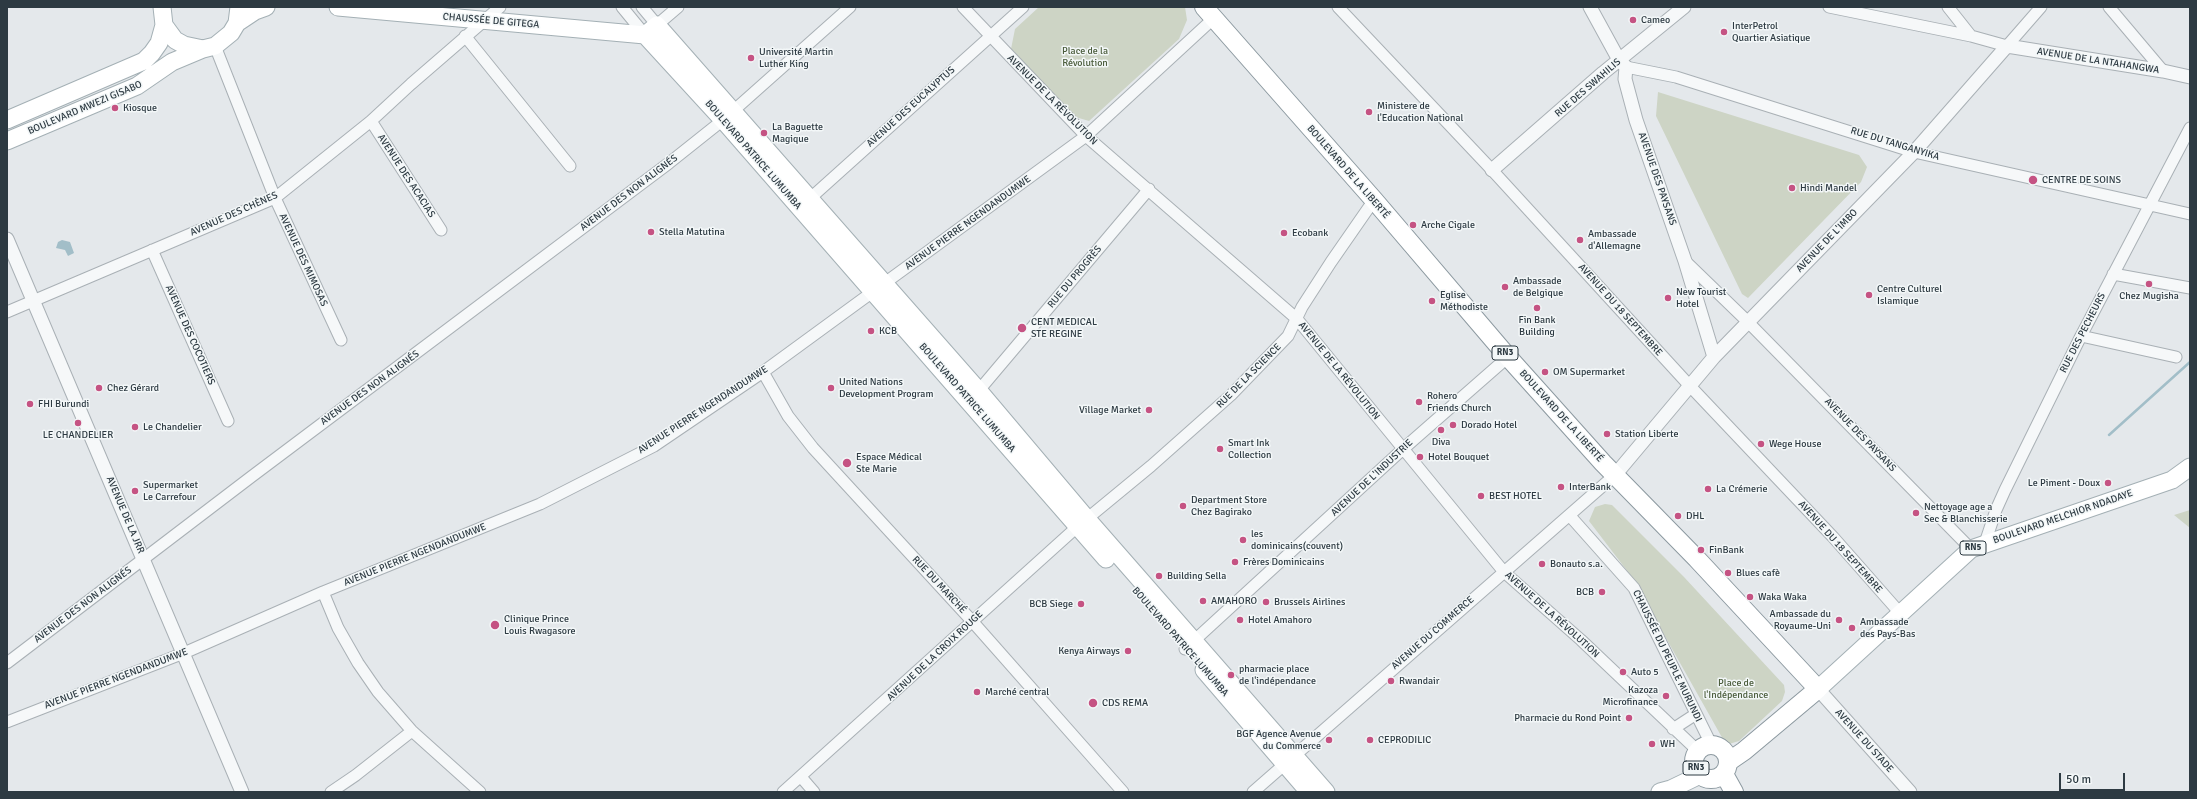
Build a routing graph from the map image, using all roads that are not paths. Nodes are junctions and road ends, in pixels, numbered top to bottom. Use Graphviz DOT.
graph roads {
  1 [pos="162,7"];
  2 [pos="266,7"];
  3 [pos="338,7"];
  4 [pos="500,7"];
  5 [pos="622,7"];
  6 [pos="642,7"];
  7 [pos="678,7"];
  8 [pos="850,7"];
  9 [pos="963,7"];
  10 [pos="1023,7"];
  11 [pos="1338,7"];
  12 [pos="1590,7"];
  13 [pos="1684,7"];
  14 [pos="1829,7"];
  15 [pos="1948,7"];
  16 [pos="2041,7"];
  17 [pos="2109,7"];
  18 [pos="1209,13"];
  19 [pos="238,15"];
  20 [pos="484,21"];
  21 [pos="164,25"];
  22 [pos="651,30"];
  23 [pos="466,36"];
  24 [pos="989,36"];
  25 [pos="1972,36"];
  26 [pos="2006,46"];
  27 [pos="209,47"];
  28 [pos="1623,64"];
  29 [pos="2163,71"];
  30 [pos="2190,78"];
  31 [pos="728,116"];
  32 [pos="7,120"];
  33 [pos="372,121"];
  34 [pos="2190,128"];
  35 [pos="1086,136"];
  36 [pos="7,141"];
  37 [pos="1914,152"];
  38 [pos="570,166"];
  39 [pos="1492,170"];
  40 [pos="1149,189"];
  41 [pos="275,198"];
  42 [pos="1374,200"];
  43 [pos="805,203"];
  44 [pos="2149,206"];
  45 [pos="2190,214"];
  46 [pos="441,230"];
  47 [pos="7,239"];
  48 [pos="152,250"];
  49 [pos="1685,261"];
  50 [pos="2113,274"];
  51 [pos="879,288"];
  52 [pos="2190,288"];
  53 [pos="32,301"];
  54 [pos="7,312"];
  55 [pos="1297,319"];
  56 [pos="1748,322"];
  57 [pos="2081,336"];
  58 [pos="341,340"];
  59 [pos="1508,357"];
  60 [pos="1714,357"];
  61 [pos="2176,357"];
  62 [pos="763,372"];
  63 [pos="1689,385"];
  64 [pos="975,396"];
  65 [pos="228,421"];
  66 [pos="1403,449"];
  67 [pos="2190,467"];
  68 [pos="1614,475"];
  69 [pos="2172,480"];
  70 [pos="2190,480"];
  71 [pos="1570,516"];
  72 [pos="1082,523"];
  73 [pos="1978,546"];
  74 [pos="144,558"];
  75 [pos="1504,572"];
  76 [pos="323,592"];
  77 [pos="1900,613"];
  78 [pos="972,621"];
  79 [pos="1190,645"];
  80 [pos="184,653"];
  81 [pos="7,663"];
  82 [pos="1818,689"];
  83 [pos="1696,714"];
  84 [pos="7,722"];
  85 [pos="1673,729"];
  86 [pos="412,731"];
  87 [pos="1705,749"];
  88 [pos="1289,759"];
  89 [pos="1718,776"];
  90 [pos="801,777"];
  91 [pos="242,792"];
  92 [pos="331,792"];
  93 [pos="480,792"];
  94 [pos="783,792"];
  95 [pos="814,792"];
  96 [pos="1123,792"];
  97 [pos="1252,792"];
  98 [pos="1309,792"];
  99 [pos="1326,792"];
  100 [pos="1660,792"];
  101 [pos="1734,792"];
  102 [pos="1910,792"];
  1 -- 21 [label="main road"];
  2 -- 19 [label="main road"];
  3 -- 20 [label="main road, CHAUSSÉE DE GITEGA"];
  4 -- 20 [label="street, AVENUE DES CHÈNES"];
  5 -- 22 [label="street, BOULEVARD PATRICE LUMUMBA"];
  6 -- 22 [label="street, BOULEVARD PATRICE LUMUMBA"];
  7 -- 22 [label="street"];
  8 -- 31 [label="street, AVENUE DES NON ALIGNÉS"];
  9 -- 24 [label="street, AVENUE DE LA RÉVOLUTION"];
  10 -- 24 [label="street, AVENUE DES EUCALYPTUS"];
  11 -- 39 [label="street, AVENUE DU 18 SEPTEMBRE"];
  12 -- 28 [label="street, AVENUE DES PAYSANS"];
  13 -- 28 [label="street, RUE DES SWAHILIS"];
  14 -- 25 [label="street"];
  15 -- 25 [label="street"];
  16 -- 26 [label="street, AVENUE DE L'IMBO"];
  17 -- 29 [label="street"];
  18 -- 35 [label="street, AVENUE PIERRE NGENDANDUMWE"];
  18 -- 42 [label="highway, BOULEVARD DE LA LIBERTÉ / RN3"];
  19 -- 27 [label="main road, BOULEVARD MWEZI GISABO"];
  20 -- 22 [label="main road, CHAUSSÉE DE GITEGA"];
  20 -- 23 [label="street, AVENUE DES CHÈNES"];
  21 -- 27 [label="main road"];
  21 -- 32 [label="main road, BOULEVARD MWEZI GISABO"];
  22 -- 31 [label="main road, BOULEVARD PATRICE LUMUMBA"];
  23 -- 33 [label="street, AVENUE DES CHÈNES"];
  23 -- 38 [label="street"];
  24 -- 35 [label="street, AVENUE DE LA RÉVOLUTION"];
  24 -- 43 [label="street, AVENUE DES EUCALYPTUS"];
  25 -- 26 [label="street"];
  26 -- 29 [label="street, AVENUE DE LA NTAHANGWA"];
  26 -- 37 [label="street, AVENUE DE L'IMBO"];
  27 -- 36 [label="main road, BOULEVARD MWEZI GISABO"];
  27 -- 41 [label="street, AVENUE DES MIMOSAS"];
  28 -- 37 [label="street, RUE DU TANGANYIKA"];
  28 -- 39 [label="street, RUE DES SWAHILIS"];
  28 -- 49 [label="street, AVENUE DES PAYSANS"];
  29 -- 30 [label="street, AVENUE DE LA NTAHANGWA"];
  31 -- 43 [label="main road, BOULEVARD PATRICE LUMUMBA"];
  31 -- 74 [label="street, AVENUE DES NON ALIGNÉS"];
  33 -- 41 [label="street, AVENUE DES CHÈNES"];
  33 -- 46 [label="street, AVENUE DES ACACIAS"];
  34 -- 44 [label="street, RUE DES PECHEURS"];
  35 -- 40 [label="street, AVENUE DE LA RÉVOLUTION"];
  35 -- 51 [label="street, AVENUE PIERRE NGENDANDUMWE"];
  37 -- 44 [label="street, RUE DU TANGANYIKA"];
  37 -- 56 [label="street, AVENUE DE L'IMBO"];
  39 -- 63 [label="street, AVENUE DU 18 SEPTEMBRE"];
  40 -- 55 [label="street, AVENUE DE LA RÉVOLUTION"];
  40 -- 64 [label="street, RUE DU PROGRÈS"];
  41 -- 48 [label="street, AVENUE DES CHÈNES"];
  41 -- 58 [label="street, AVENUE DES MIMOSAS"];
  42 -- 55 [label="street, RUE DE LA SCIENCE"];
  42 -- 59 [label="highway, BOULEVARD DE LA LIBERTÉ / RN3"];
  43 -- 51 [label="main road, BOULEVARD PATRICE LUMUMBA"];
  44 -- 45 [label="street, RUE DU TANGANYIKA"];
  44 -- 50 [label="street, RUE DES PECHEURS"];
  47 -- 53 [label="street, AVENUE DE LA JRR"];
  48 -- 53 [label="street, AVENUE DES CHÈNES"];
  48 -- 65 [label="street, AVENUE DES COCOTIERS"];
  49 -- 56 [label="street, AVENUE DES PAYSANS"];
  49 -- 60 [label="street, AVENUE DES PAYSANS"];
  50 -- 52 [label="street"];
  50 -- 57 [label="street, RUE DES PECHEURS"];
  51 -- 62 [label="street, AVENUE PIERRE NGENDANDUMWE"];
  51 -- 64 [label="main road, BOULEVARD PATRICE LUMUMBA"];
  53 -- 54 [label="street, AVENUE DES CHÈNES"];
  53 -- 74 [label="street, AVENUE DE LA JRR"];
  55 -- 66 [label="street, AVENUE DE LA RÉVOLUTION"];
  55 -- 72 [label="street, RUE DE LA SCIENCE"];
  56 -- 60 [label="street, AVENUE DE L'IMBO"];
  56 -- 73 [label="street, AVENUE DES PAYSANS"];
  57 -- 61 [label="street"];
  57 -- 73 [label="street, RUE DES PECHEURS"];
  59 -- 66 [label="street, AVENUE DE L'INDUSTRIE"];
  59 -- 68 [label="highway, BOULEVARD DE LA LIBERTÉ / RN3"];
  60 -- 63 [label="street, AVENUE DE L'IMBO"];
  62 -- 76 [label="street, AVENUE PIERRE NGENDANDUMWE"];
  62 -- 78 [label="street, RUE DU MARCHÉ"];
  63 -- 68 [label="street, AVENUE DE L'IMBO"];
  63 -- 77 [label="street, AVENUE DU 18 SEPTEMBRE"];
  64 -- 72 [label="main road, BOULEVARD PATRICE LUMUMBA"];
  66 -- 75 [label="street, AVENUE DE LA RÉVOLUTION"];
  66 -- 79 [label="street, AVENUE DE L'INDUSTRIE"];
  67 -- 69 [label="main road, BOULEVARD MELCHIOR NDADAYE / RN5"];
  68 -- 71 [label="street, AVENUE DU COMMERCE"];
  68 -- 82 [label="highway, BOULEVARD DE LA LIBERTÉ / RN3"];
  69 -- 70 [label="main road, RN5"];
  69 -- 73 [label="main road, BOULEVARD MELCHIOR NDADAYE / RN5"];
  71 -- 75 [label="street, AVENUE DU COMMERCE"];
  71 -- 83 [label="street, CHAUSSÉE DU PEUPLE MURUNDI"];
  72 -- 78 [label="street, AVENUE DE LA CROIX ROUGE"];
  72 -- 79 [label="main road, BOULEVARD PATRICE LUMUMBA"];
  73 -- 77 [label="main road, BOULEVARD MELCHIOR NDADAYE / RN5"];
  74 -- 80 [label="street, AVENUE DE LA JRR"];
  74 -- 81 [label="street, AVENUE DES NON ALIGNÉS"];
  75 -- 85 [label="street, AVENUE DE LA RÉVOLUTION"];
  75 -- 88 [label="street, AVENUE DU COMMERCE"];
  76 -- 80 [label="street, AVENUE PIERRE NGENDANDUMWE"];
  76 -- 86 [label="street"];
  77 -- 82 [label="main road, BOULEVARD MELCHIOR NDADAYE / RN5"];
  78 -- 90 [label="street, AVENUE DE LA CROIX ROUGE"];
  78 -- 96 [label="street, RUE DU MARCHÉ"];
  79 -- 88 [label="main road, BOULEVARD PATRICE LUMUMBA"];
  80 -- 84 [label="street, AVENUE PIERRE NGENDANDUMWE"];
  80 -- 91 [label="street, AVENUE DE LA JRR"];
  82 -- 89 [label="highway, RN5"];
  82 -- 102 [label="street, AVENUE DU STADE"];
  83 -- 85 [label="street"];
  83 -- 87 [label="street, CHAUSSÉE DU PEUPLE MURUNDI"];
  85 -- 87 [label="street, AVENUE DE LA RÉVOLUTION"];
  86 -- 92 [label="street"];
  86 -- 93 [label="street"];
  87 -- 89 [label="highway, RN3"];
  87 -- 89 [label="highway, RN3"];
  88 -- 97 [label="street, AVENUE DU COMMERCE"];
  88 -- 98 [label="main road, BOULEVARD PATRICE LUMUMBA"];
  88 -- 99 [label="main road, BOULEVARD PATRICE LUMUMBA"];
  89 -- 100 [label="main road"];
  89 -- 101 [label="highway, RN3"];
  90 -- 94 [label="street, AVENUE DE LA CROIX ROUGE"];
  90 -- 95 [label="street"];
}
